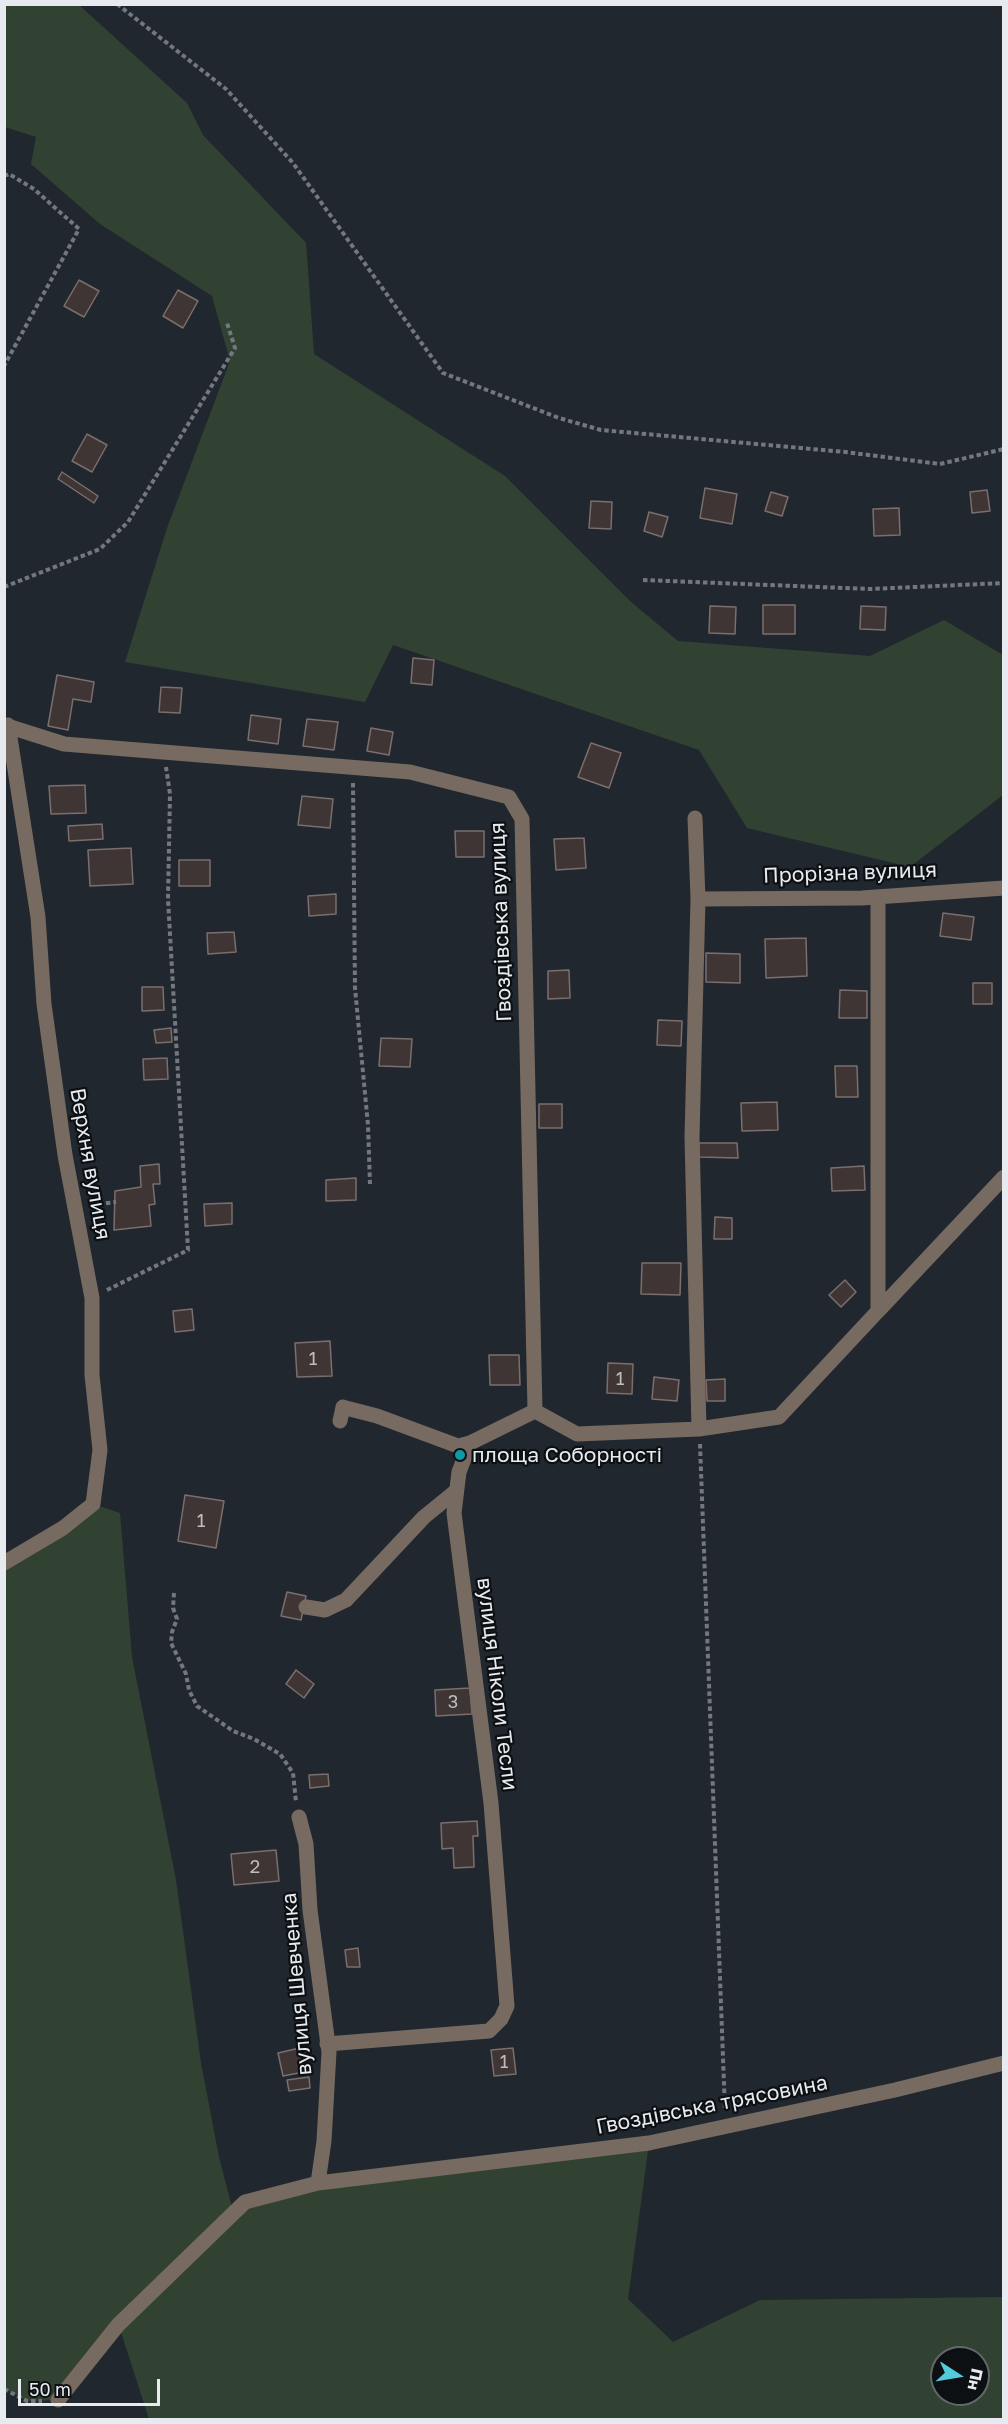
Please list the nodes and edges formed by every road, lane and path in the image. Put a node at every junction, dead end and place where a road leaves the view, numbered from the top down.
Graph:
1 (117, 4) edge
2 (4, 176) edge
3 (227, 323) dead end
4 (4, 366) edge
5 (1004, 449) edge
6 (643, 580) dead end
7 (1004, 583) edge
8 (4, 587) edge
9 (6, 725) edge
10 (163, 751) junction
11 (353, 767) junction
12 (695, 818) dead end
13 (1004, 888) edge
14 (878, 897) junction
15 (698, 899) junction
16 (1004, 1177) edge
17 (370, 1184) dead end
18 (116, 1202) dead end
19 (75, 1208) junction
20 (92, 1298) junction
21 (878, 1311) junction
22 (537, 1412) junction
23 (343, 1414) dead end
24 (699, 1429) junction
25 (470, 1443) junction
26 (456, 1491) junction
27 (4, 1563) edge
28 (174, 1593) dead end
29 (306, 1607) dead end
30 (299, 1817) joint
31 (327, 2044) junction
32 (1004, 2063) edge
33 (726, 2127) junction
34 (318, 2183) junction
35 (4, 2388) edge
36 (58, 2400) joint

1 - 5 path
2 - 4 path
3 - 8 path
6 - 7 path
9 - 10 street, Гвоздівська вулиця
9 - 19 street, Верхня вулиця
10 - 11 street, Гвоздівська вулиця
10 - 20 path
11 - 17 path
11 - 22 street, Гвоздівська вулиця
12 - 15 street
13 - 14 street, Прорізна вулиця
14 - 15 street, Прорізна вулиця
14 - 21 street
15 - 24 street
16 - 21 street
18 - 19 path
19 - 20 street, Верхня вулиця
20 - 27 street, Верхня вулиця
21 - 24 street
22 - 24 street
22 - 25 street
23 - 25 street
24 - 33 path
25 - 26 street, вулиця Ніколи Тесли
26 - 29 street
26 - 31 street, вулиця Ніколи Тесли
28 - 30 path
30 - 31 street, вулиця Шевченка
31 - 34 street, вулиця Шевченка
32 - 33 street, Гвоздівська трясовина
33 - 34 street, Гвоздівська трясовина
34 - 36 street, Гвоздівська трясовина
35 - 36 path

